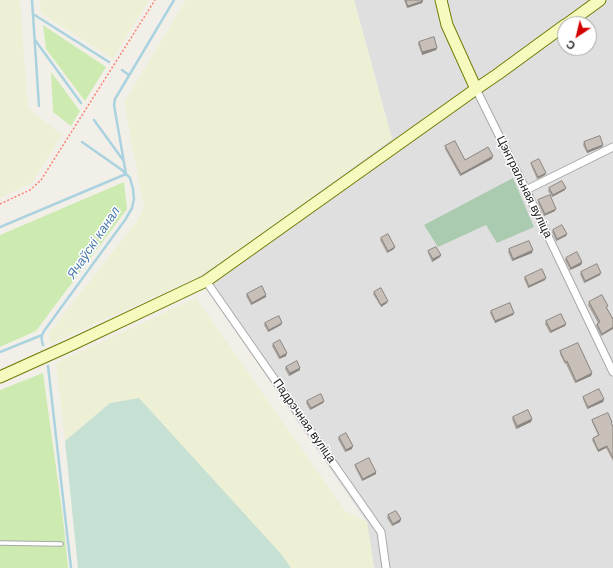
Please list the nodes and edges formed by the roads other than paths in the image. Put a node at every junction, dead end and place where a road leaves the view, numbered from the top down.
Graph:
1 (441, 0) edge
2 (600, 0) edge
3 (578, 16) edge
4 (557, 31) edge
5 (476, 89) junction
6 (613, 147) edge
7 (526, 190) junction
8 (206, 281) junction
9 (613, 372) edge
10 (0, 377) edge
11 (0, 543) edge
12 (61, 544) dead end
13 (386, 568) edge

1 - 5 main road, Цэнтральная вуліца
2 - 3 main road
4 - 5 main road
5 - 7 street, Цэнтральная вуліца
5 - 8 main road
6 - 7 street
7 - 9 street, Цэнтральная вуліца
8 - 10 main road
8 - 13 street, Падрэчная вуліца
11 - 12 lane

